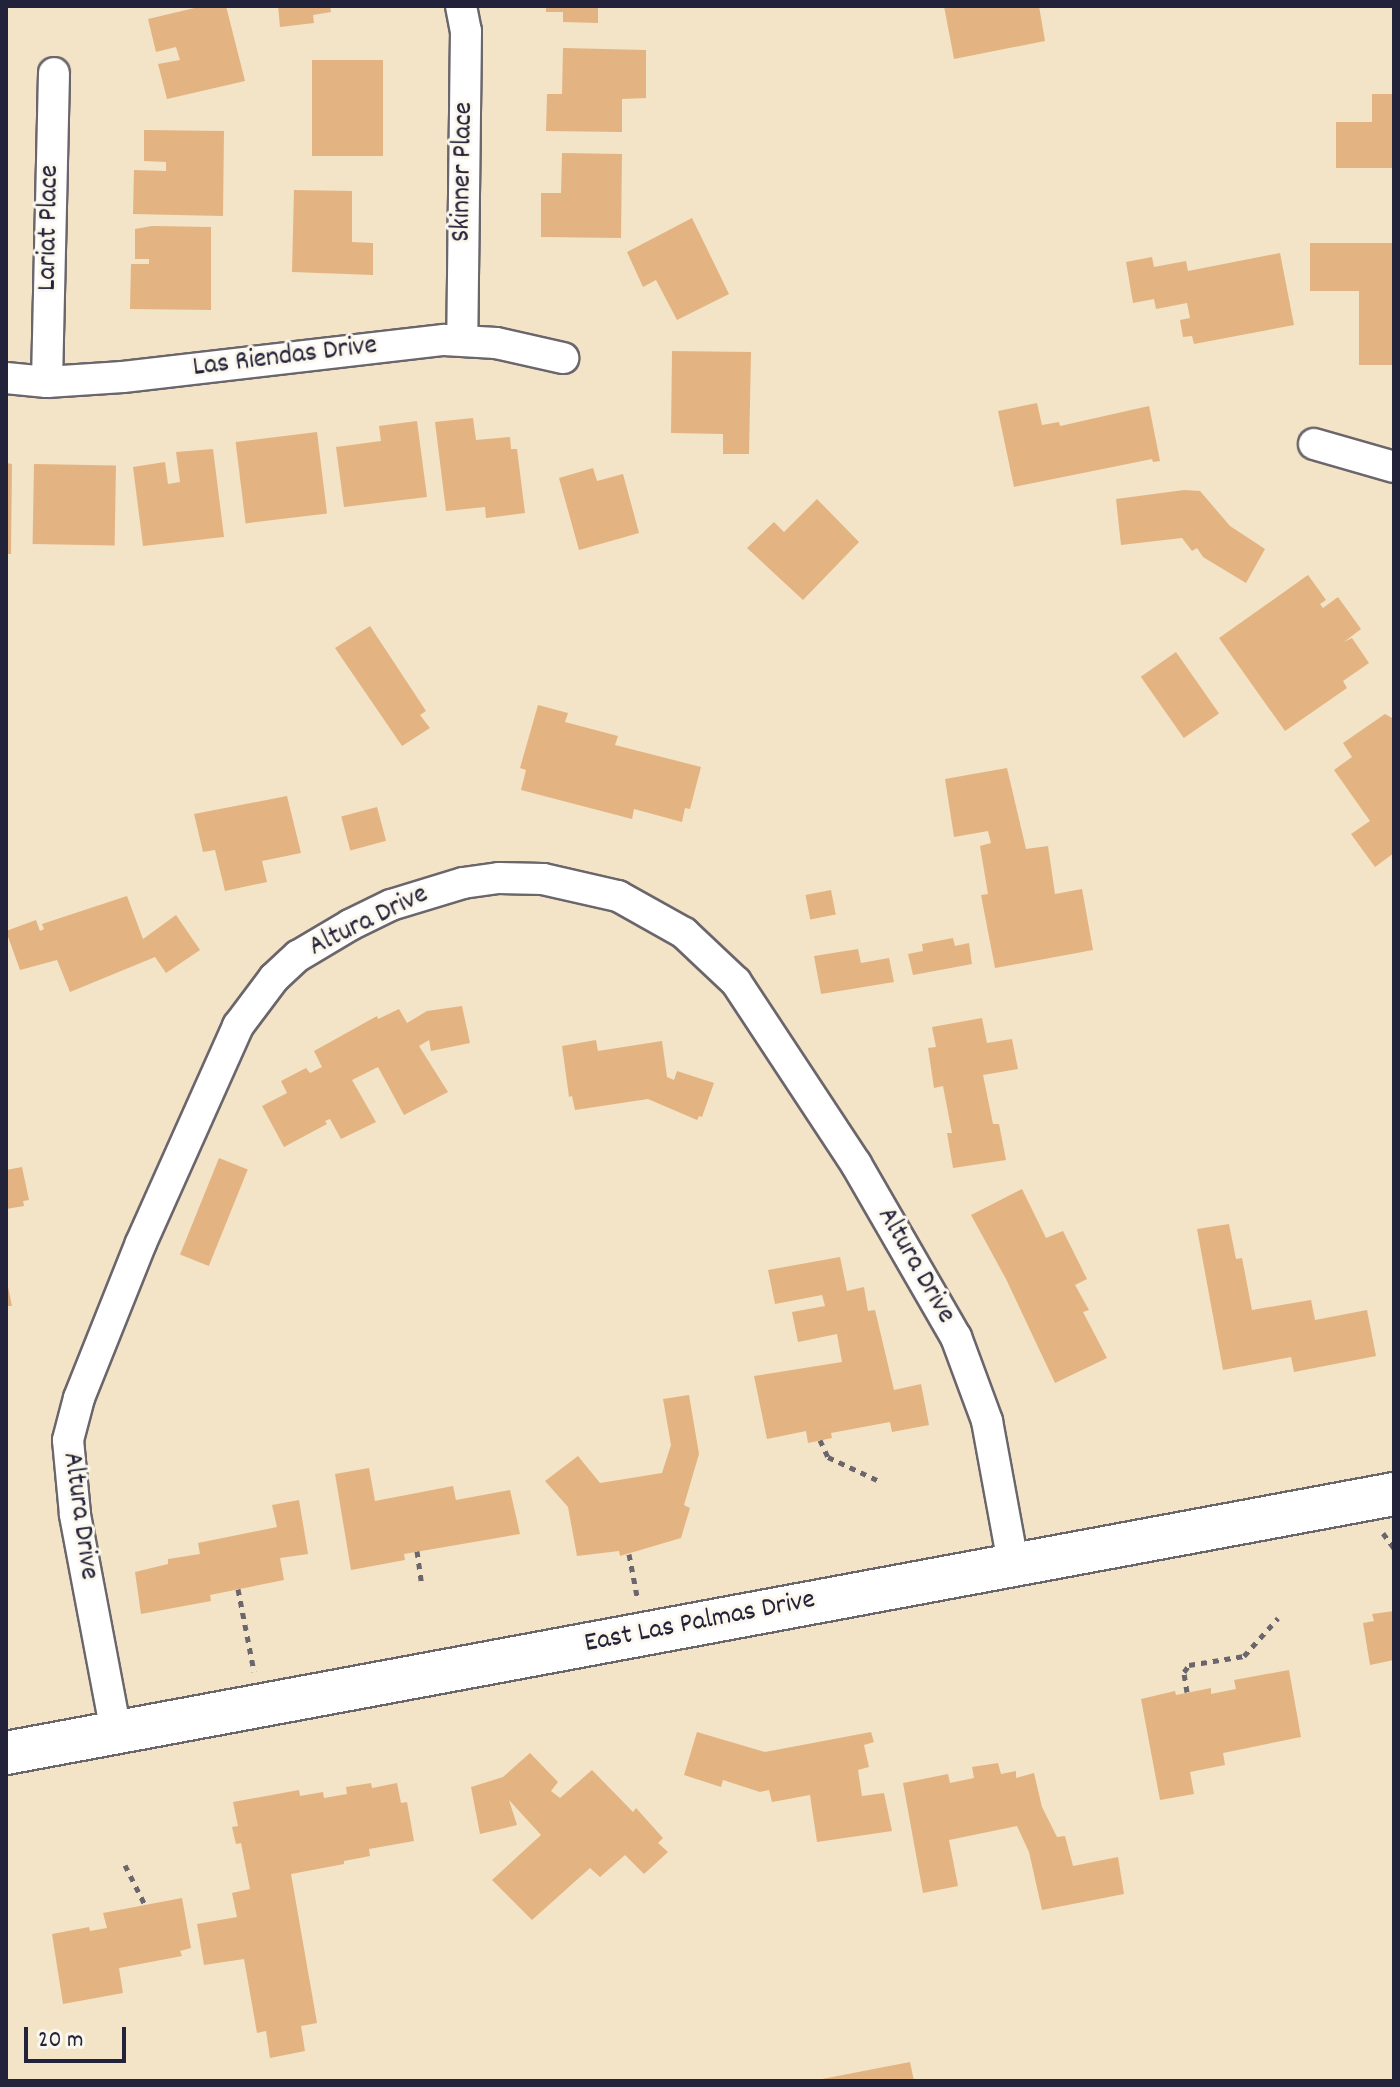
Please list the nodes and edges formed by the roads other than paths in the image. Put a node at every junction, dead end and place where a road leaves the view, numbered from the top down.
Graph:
1 (461, 6) edge
2 (54, 73) dead end
3 (462, 340) junction
4 (563, 358) dead end
5 (6, 378) edge
6 (47, 382) junction
7 (1314, 444) dead end
8 (1394, 467) edge
9 (1394, 1494) edge
10 (1013, 1563) junction
11 (116, 1732) junction
12 (6, 1753) edge

1 - 3 street, Skinner Place
2 - 6 street, Lariat Place
3 - 4 street, Las Riendas Drive
3 - 6 street, Las Riendas Drive
5 - 6 street, Las Riendas Drive
7 - 8 street
9 - 10 street, East Las Palmas Drive
10 - 11 street, East Las Palmas Drive
10 - 11 street, Altura Drive
11 - 12 street, East Las Palmas Drive

